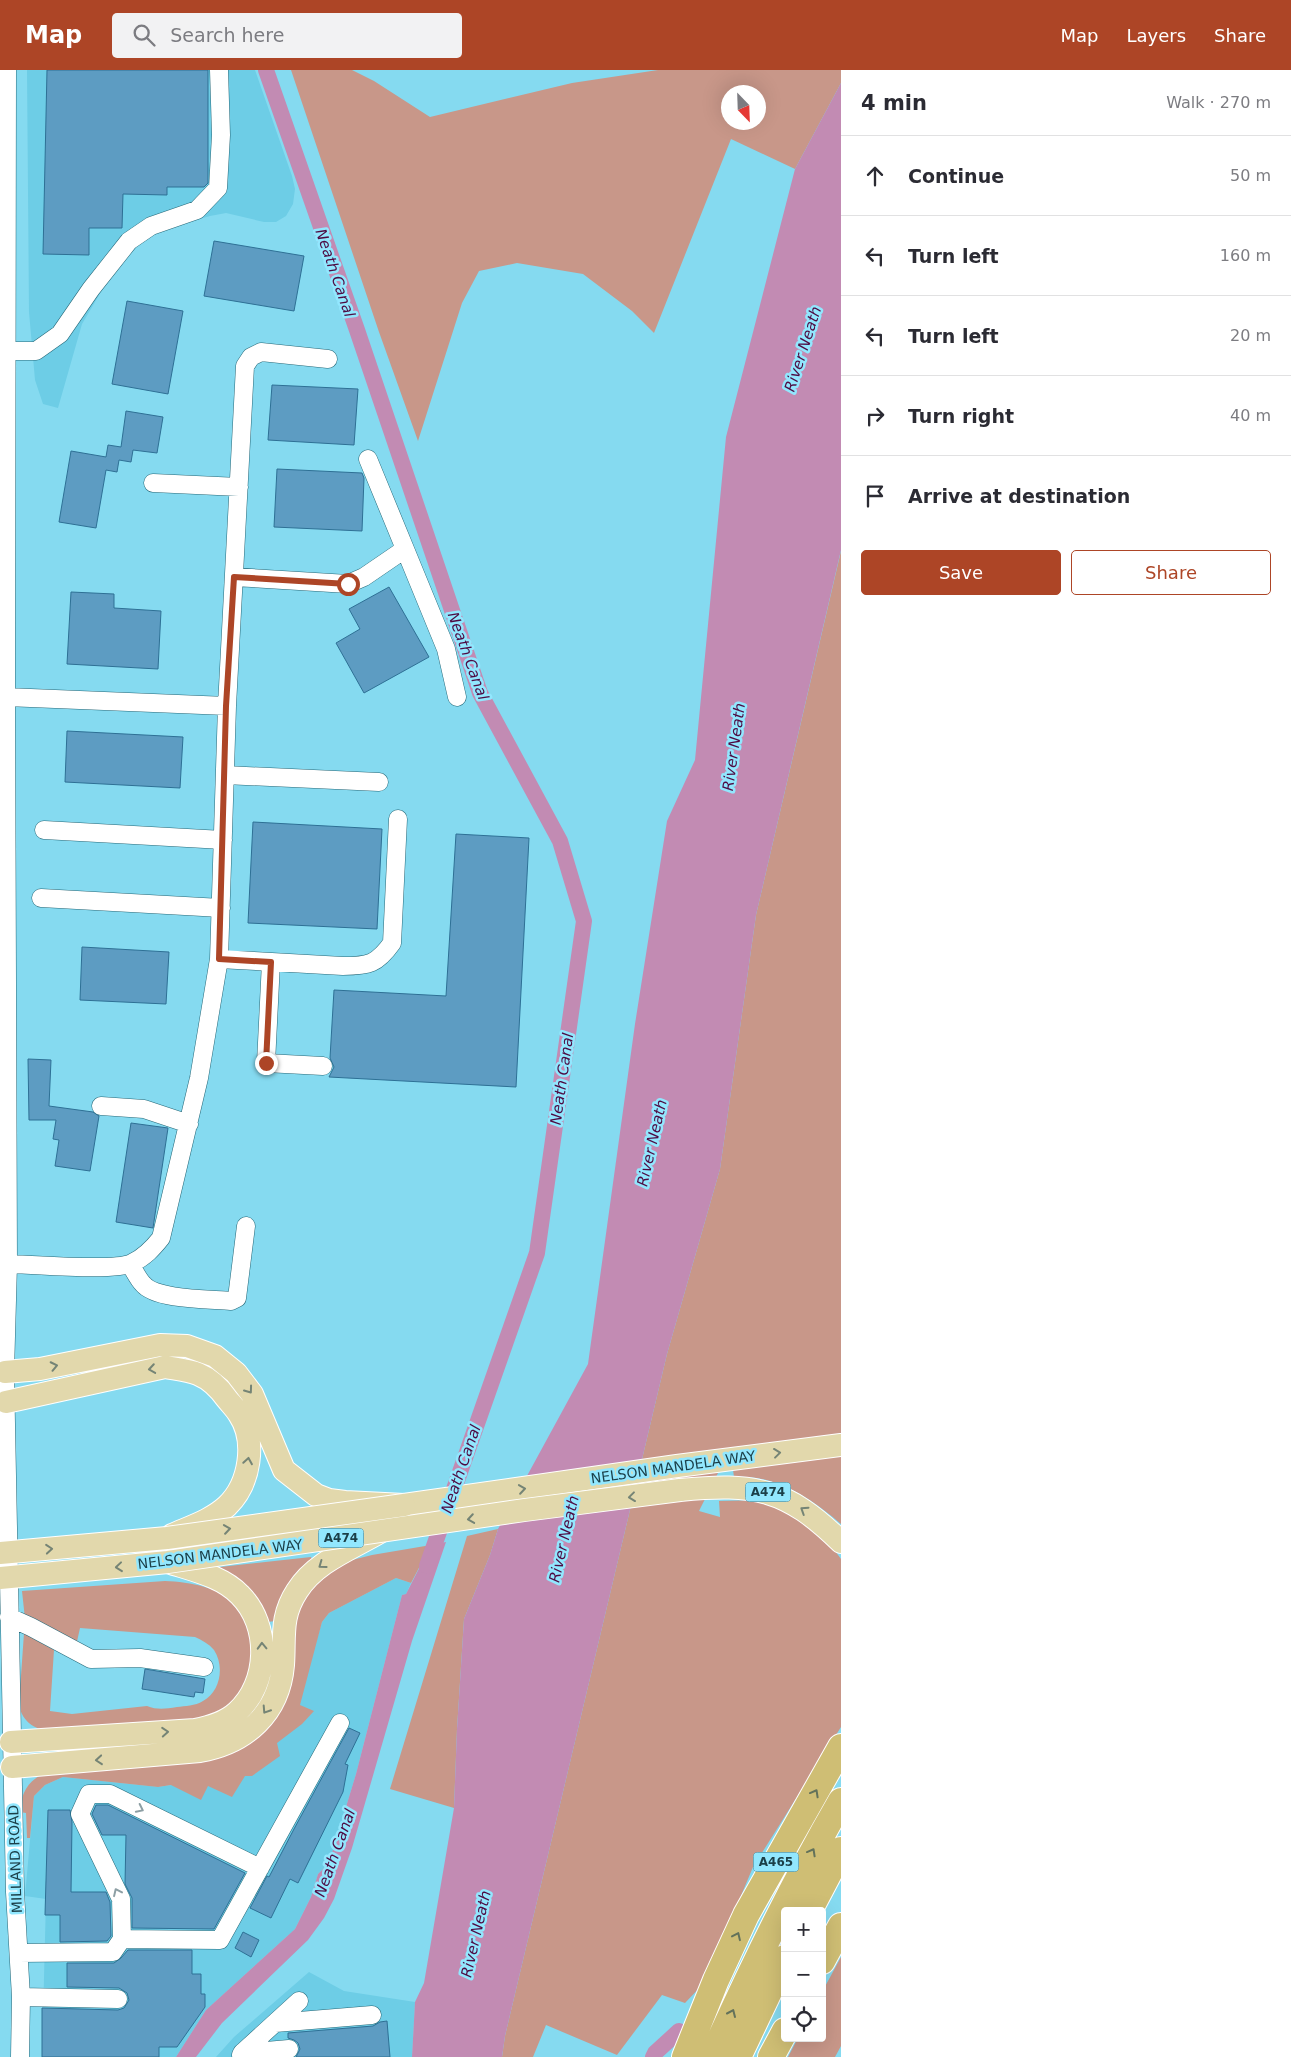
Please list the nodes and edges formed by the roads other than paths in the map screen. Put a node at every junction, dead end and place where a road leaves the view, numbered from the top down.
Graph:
1 (7, 70) edge
2 (219, 70) edge
3 (6, 351) junction
4 (328, 359) dead end
5 (368, 459) dead end
6 (154, 483) dead end
7 (239, 487) junction
8 (405, 549) junction
9 (234, 577) junction
10 (6, 697) junction
11 (457, 697) dead end
12 (226, 706) junction
13 (225, 775) junction
14 (379, 782) dead end
15 (398, 819) dead end
16 (44, 830) dead end
17 (223, 840) junction
18 (41, 898) dead end
19 (221, 908) junction
20 (219, 959) junction
21 (271, 962) junction
22 (323, 1066) dead end
23 (102, 1106) dead end
24 (189, 1124) junction
25 (246, 1226) dead end
26 (8, 1264) junction
27 (130, 1264) junction
28 (6, 1372) junction
29 (6, 1402) junction
30 (841, 1445) edge
31 (404, 1505) junction
32 (380, 1532) junction
33 (167, 1538) junction
34 (841, 1542) edge
35 (0, 1553) edge
36 (168, 1562) junction
37 (0, 1578) edge
38 (9, 1618) junction
39 (204, 1667) dead end
40 (340, 1723) dead end
41 (198, 1741) junction
42 (11, 1742) junction
43 (841, 1746) edge
44 (12, 1767) junction
45 (841, 1801) edge
46 (841, 1850) edge
47 (260, 1868) junction
48 (810, 1907) edge
49 (841, 1926) edge
50 (122, 1939) junction
51 (19, 1953) junction
52 (826, 1954) edge
53 (781, 1966) edge
54 (21, 1997) junction
55 (118, 1998) dead end
56 (300, 2001) dead end
57 (372, 2015) dead end
58 (275, 2023) junction
59 (781, 2039) edge
60 (289, 2049) dead end
61 (240, 2055) edge
62 (20, 2057) edge
63 (685, 2057) edge
64 (712, 2057) edge
65 (738, 2057) edge
66 (771, 2057) edge

1 - 3 street, MILLAND ROAD
2 - 3 street
3 - 10 street, MILLAND ROAD
4 - 7 street
5 - 8 street
6 - 7 street
7 - 9 street
8 - 9 street
8 - 11 street
9 - 12 street
10 - 12 street
10 - 26 street, MILLAND ROAD
12 - 13 street
13 - 14 street
13 - 17 street
15 - 21 street
16 - 17 street
17 - 19 street
18 - 19 street
19 - 20 street
20 - 21 street
20 - 24 street
21 - 22 street
23 - 24 street
24 - 27 street
25 - 27 street
26 - 27 street
26 - 28 street, MILLAND ROAD
28 - 29 street, MILLAND ROAD
28 -> 31 main road, bridge
33 -> 29 main road
29 - 38 street, MILLAND ROAD
31 -> 30 main road, NELSON MANDELA WAY / A474
33 -> 31 main road, NELSON MANDELA WAY / A474, bridge
34 -> 32 main road, NELSON MANDELA WAY / A474, bridge
32 - 36 main road, NELSON MANDELA WAY / A474, bridge
32 -> 41 main road
35 -> 33 main road, NELSON MANDELA WAY / A474, bridge
36 -> 37 main road, NELSON MANDELA WAY / A474, bridge
41 -> 36 main road
38 - 39 street
38 - 42 street, MILLAND ROAD
40 - 47 street
42 -> 41 main road
41 -> 44 main road
42 - 44 street, MILLAND ROAD
63 -> 43 highway, A465
44 - 51 street, MILLAND ROAD
64 -> 45 highway, A465
46 - 48 highway
47 - 50 street
50 -> 47 street
49 - 52 highway
50 - 51 street
51 - 54 street, MILLAND ROAD
53 - 65 highway
54 - 55 street
54 - 62 street, MILLAND ROAD
56 - 58 street
57 - 58 street
58 - 61 street
59 - 66 highway
60 - 61 street

